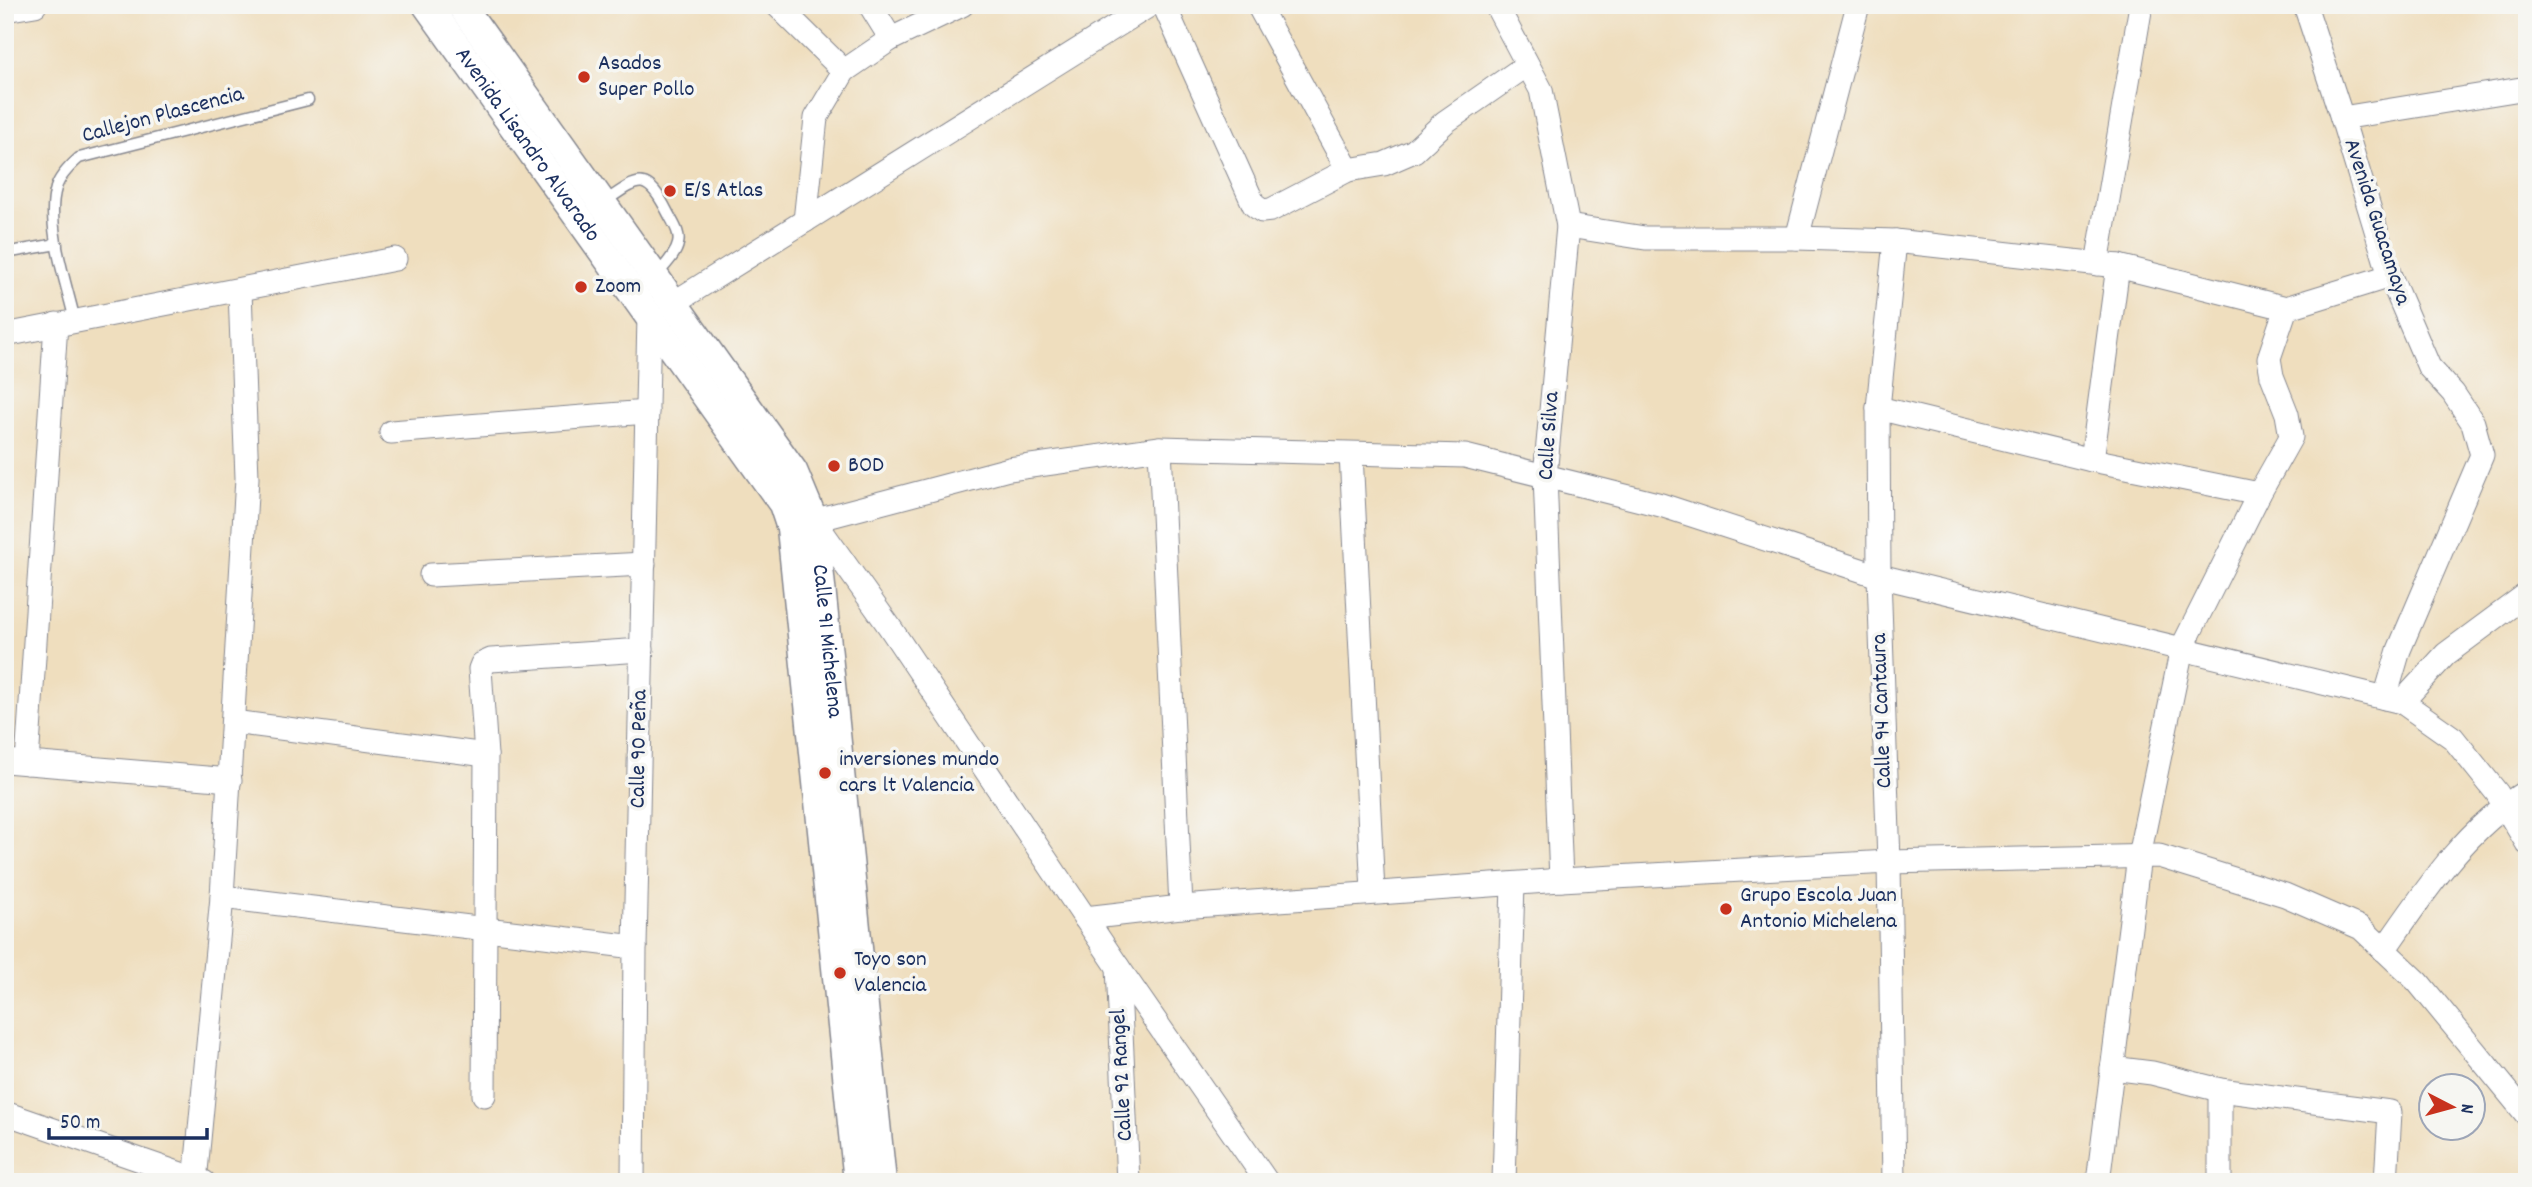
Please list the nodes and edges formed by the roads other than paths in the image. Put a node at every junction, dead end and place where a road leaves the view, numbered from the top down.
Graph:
1 (35, 5) edge
2 (427, 5) edge
3 (461, 5) edge
4 (777, 5) edge
5 (870, 5) edge
6 (962, 5) edge
7 (1150, 5) edge
8 (1164, 5) edge
9 (1258, 5) edge
10 (1496, 5) edge
11 (1858, 5) edge
12 (2141, 5) edge
13 (2305, 5) edge
14 (5, 10) edge
15 (891, 38) junction
16 (1527, 65) junction
17 (844, 71) junction
18 (2527, 88) edge
19 (308, 100) dead end
20 (2342, 118) junction
21 (1348, 170) junction
22 (603, 203) junction
23 (805, 221) junction
24 (1568, 226) junction
25 (1797, 237) junction
26 (1895, 241) junction
27 (57, 244) junction
28 (5, 253) edge
29 (395, 259) dead end
30 (2108, 265) junction
31 (2389, 276) junction
32 (654, 278) junction
33 (240, 291) junction
34 (2286, 308) junction
35 (660, 310) junction
36 (66, 323) junction
37 (5, 335) edge
38 (1878, 408) junction
39 (647, 412) junction
40 (391, 432) dead end
41 (1160, 448) junction
42 (1351, 454) junction
43 (2092, 460) junction
44 (1545, 476) junction
45 (2259, 495) junction
46 (802, 524) junction
47 (644, 564) junction
48 (431, 575) dead end
49 (1879, 576) junction
50 (2527, 594) edge
51 (2516, 611) edge
52 (2182, 648) junction
53 (642, 649) junction
54 (2393, 700) junction
55 (233, 722) junction
56 (486, 755) junction
57 (16, 762) edge
58 (230, 780) junction
59 (2527, 790) edge
60 (2504, 805) junction
61 (2527, 844) edge
62 (2139, 856) junction
63 (1889, 862) junction
64 (1561, 880) junction
65 (1513, 884) junction
66 (1373, 892) junction
67 (222, 897) junction
68 (1181, 907) junction
69 (1085, 918) junction
70 (484, 929) junction
71 (635, 947) junction
72 (2384, 950) junction
73 (1118, 967) junction
74 (2112, 1068) junction
75 (2220, 1090) junction
76 (484, 1095) dead end
77 (5, 1112) edge
78 (2527, 1115) edge
79 (198, 1181) edge
80 (633, 1182) edge
81 (858, 1182) edge
82 (882, 1182) edge
83 (1129, 1182) edge
84 (1267, 1182) edge
85 (1504, 1182) edge
86 (1894, 1182) edge
87 (2098, 1182) edge
88 (2220, 1182) edge
89 (2386, 1182) edge

1 - 14 street
2 - 35 street, Avenida Lisandro Alvarado
3 - 22 street, Avenida Lisandro Alvarado
4 - 17 street
5 - 15 street
6 - 15 street
7 - 23 street
8 - 21 street
9 - 21 street
10 - 16 street, Calle Silva
11 - 25 street
12 - 30 street
13 - 20 street, Avenida Guacamaya
15 - 17 street
16 - 21 street
16 - 24 street, Calle Silva
17 - 23 street
18 - 20 street
19 - 27 lane, Callejon Plascencia
20 - 31 street, Avenida Guacamaya
22 - 32 street, Avenida Lisandro Alvarado
22 - 32 lane
23 - 35 street
24 - 25 street
24 - 44 street, Calle Silva
25 - 26 street
26 - 30 street
26 - 38 street, Calle 94 Cantaura
27 - 28 lane
27 - 36 lane, Callejon Plascencia
29 - 33 street
30 - 34 street
30 - 43 street
31 - 34 street
31 - 54 street, Avenida Guacamaya
32 - 35 street, Avenida Lisandro Alvarado
33 - 36 street
33 - 55 street
34 - 45 street
35 - 39 street, Calle 90 Peña
35 - 46 street, Avenida Lisandro Alvarado
36 - 37 street
36 - 57 street
38 - 43 street
38 - 49 street, Calle 94 Cantaura
39 - 40 street
39 - 47 street, Calle 90 Peña
41 - 42 street
41 - 46 street
41 - 68 street
42 - 44 street
42 - 66 street
43 - 45 street
44 - 49 street
44 - 64 street, Calle Silva
45 - 52 street
46 - 69 street
46 - 81 street, Calle 91 Michelena
46 - 82 street, Calle 91 Michelena
47 - 48 street
47 - 53 street, Calle 90 Peña
49 - 52 street
49 - 63 street, Calle 94 Cantaura
50 - 51 street
51 - 54 street
52 - 54 street
52 - 62 street
53 - 56 street
53 - 71 street, Calle 90 Peña
54 - 60 street
55 - 56 street
55 - 58 street
56 - 70 street
57 - 58 street
58 - 67 street
59 - 60 street
60 - 61 street
60 - 72 street
62 - 63 street
62 - 72 street
62 - 74 street
63 - 64 street
63 - 86 street, Calle 94 Cantaura
64 - 65 street
65 - 66 street
65 - 85 street
66 - 68 street
67 - 70 street
67 - 79 street
68 - 69 street
69 - 73 street
70 - 71 street
70 - 76 street
71 - 80 street, Calle 90 Peña
72 - 78 street
73 - 83 street, Calle 92 Rangel
73 - 84 street
74 - 75 street
74 - 87 street
75 - 88 street
75 - 89 street
77 - 79 street

